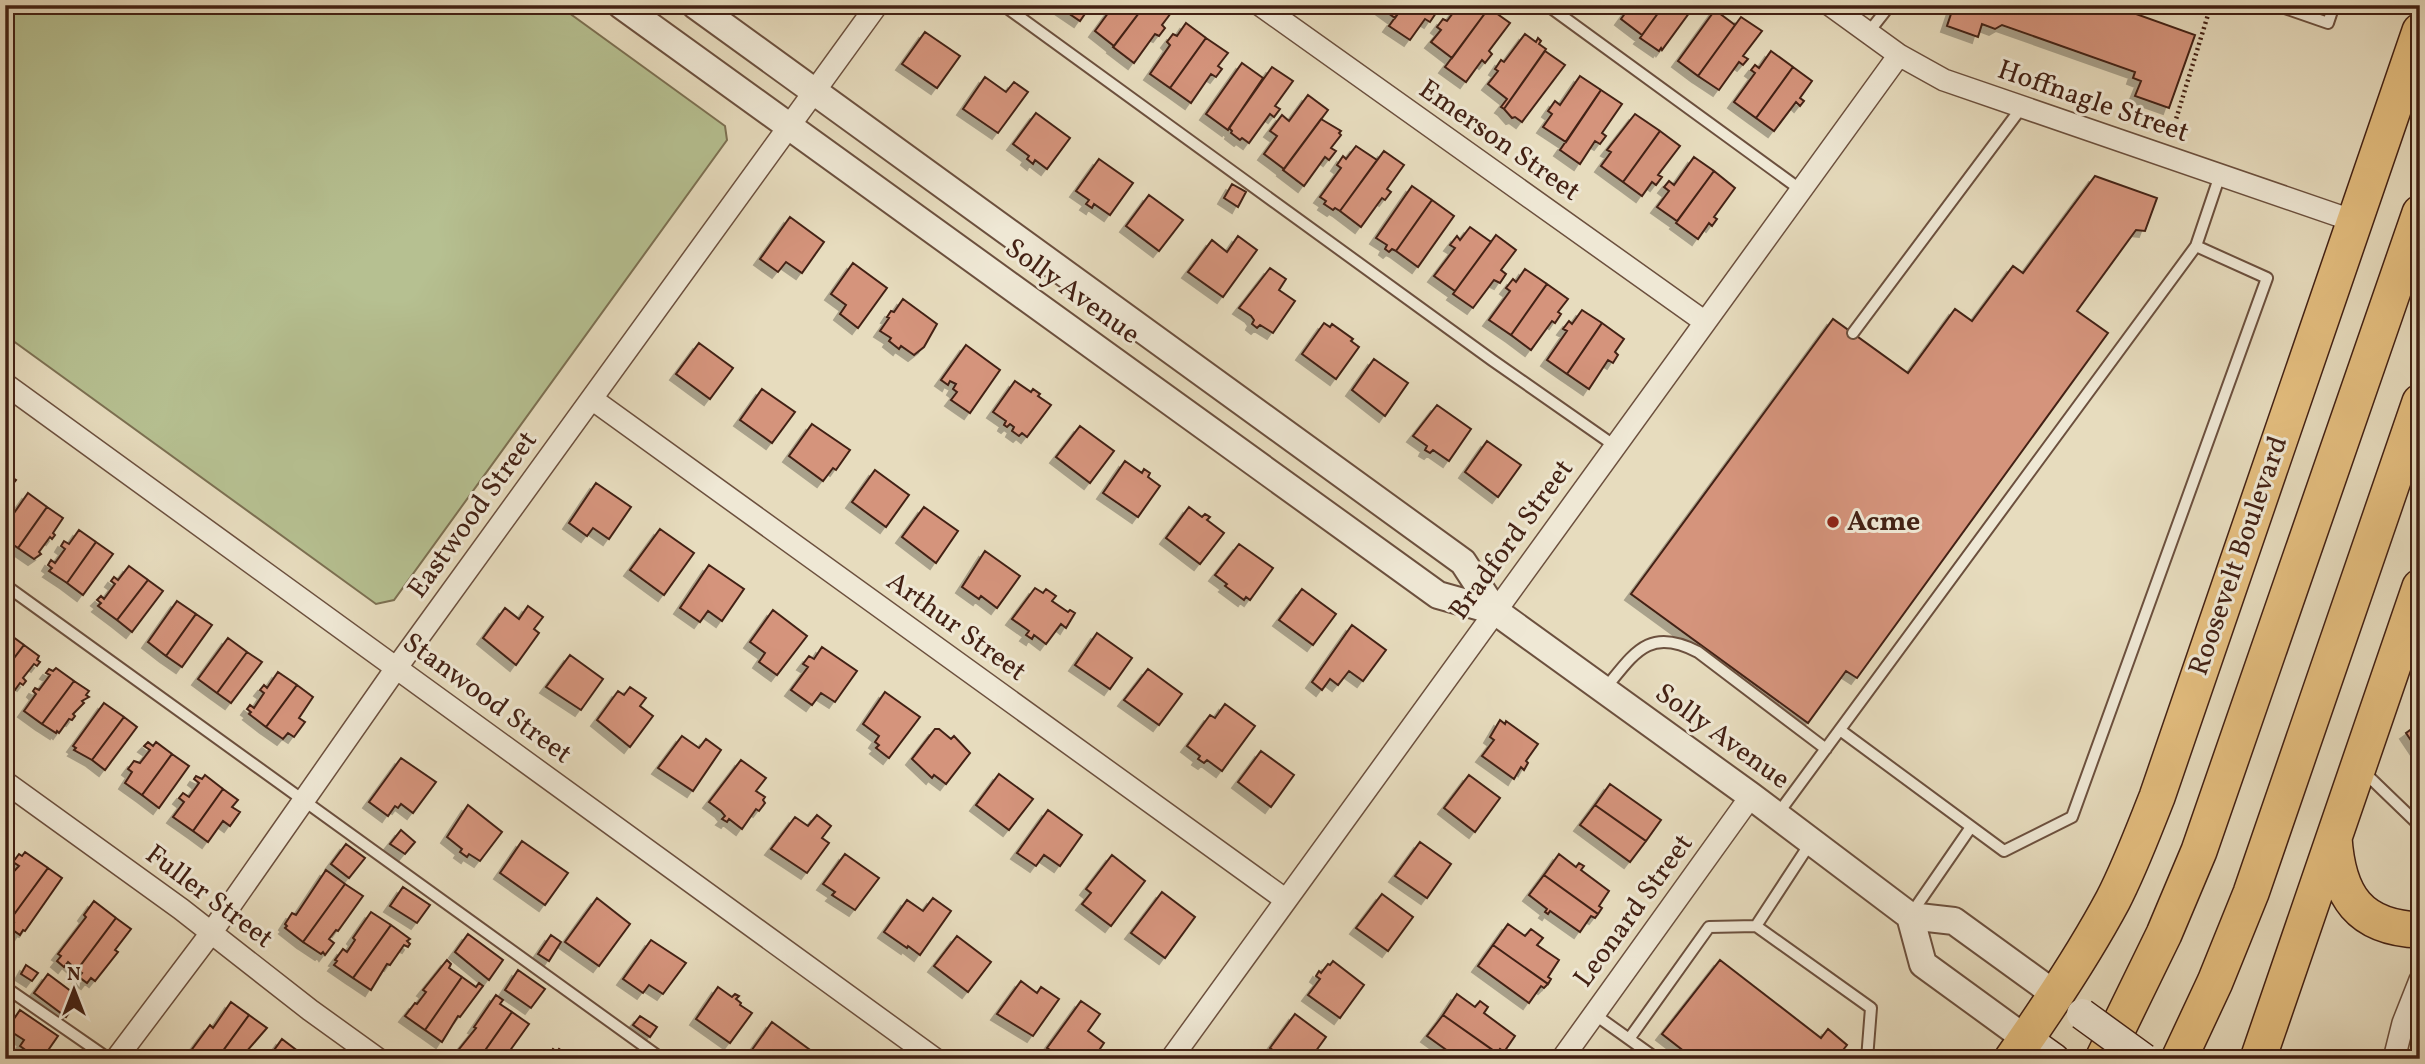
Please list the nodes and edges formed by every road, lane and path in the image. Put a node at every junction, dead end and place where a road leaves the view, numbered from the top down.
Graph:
1 (621, 5) edge
2 (695, 5) edge
3 (877, 5) edge
4 (1003, 5) edge
5 (1260, 5) edge
6 (1547, 5) edge
7 (1830, 5) edge
8 (1890, 5) edge
9 (2211, 5) edge
10 (2276, 5) edge
11 (2334, 5) edge
12 (2420, 31) edge
13 (1868, 33) junction
14 (1899, 55) junction
15 (814, 92) junction
16 (2022, 107) junction
17 (790, 126) junction
18 (2173, 129) dead end
19 (2220, 175) junction
20 (1801, 190) junction
21 (2420, 214) edge
22 (2354, 221) junction
23 (2196, 246) junction
24 (1705, 322) junction
25 (1853, 333) dead end
26 (5, 384) edge
27 (592, 399) junction
28 (2420, 402) edge
29 (1615, 446) junction
30 (5, 585) edge
31 (2420, 587) edge
32 (1496, 611) junction
33 (397, 667) junction
34 (1604, 690) junction
35 (1840, 730) junction
36 (1826, 749) junction
37 (2358, 767) junction
38 (5, 782) edge
39 (1751, 796) junction
40 (306, 800) junction
41 (1776, 816) junction
42 (2418, 822) edge
43 (1971, 827) junction
44 (2334, 838) junction
45 (1811, 842) junction
46 (1286, 900) junction
47 (1910, 916) junction
48 (1756, 926) junction
49 (2420, 930) edge
50 (211, 933) junction
51 (2420, 980) edge
52 (5, 987) edge
53 (2069, 1005) junction
54 (1594, 1014) junction
55 (1629, 1039) junction
56 (2019, 1049) edge
57 (109, 1059) edge
58 (116, 1059) edge
59 (379, 1059) edge
60 (662, 1059) edge
61 (935, 1059) edge
62 (1171, 1059) edge
63 (1562, 1059) edge
64 (1657, 1059) edge
65 (1867, 1059) edge
66 (2054, 1059) edge
67 (2103, 1059) edge
68 (2144, 1059) edge
69 (2179, 1059) edge
70 (2258, 1059) edge
71 (2394, 1059) edge

1 - 17 street, Solly Avenue
2 - 15 street, Solly Avenue
3 - 15 street, Eastwood Street
4 - 29 lane
5 - 24 street, Emerson Street
6 - 20 lane
7 - 13 street, Hoffnagle Street
8 - 13 lane
9 - 18 path
10 - 11 lane
12 - 22 highway, Roosevelt Boulevard
13 - 14 street, Hoffnagle Street
14 - 16 street, Hoffnagle Street
14 - 20 street, Bradford Street
15 - 17 street, Eastwood Street
15 - 32 street, Solly Avenue
16 - 19 street, Hoffnagle Street
16 - 25 lane
17 - 27 street, Eastwood Street
17 - 32 street, Solly Avenue
19 - 22 street, Hoffnagle Street
19 - 23 lane
20 - 24 street, Bradford Street
21 - 67 highway
22 - 53 highway, Roosevelt Boulevard
23 - 35 lane
23 - 43 lane
24 - 29 street, Bradford Street
26 - 33 street, Stanwood Street
27 - 33 street, Eastwood Street
27 - 46 street, Arthur Street
28 - 69 highway
29 - 32 street, Bradford Street
30 - 40 lane
31 - 37 highway
32 - 34 street, Solly Avenue
32 - 46 street, Bradford Street
33 - 40 street, Eastwood Street
33 - 61 street, Stanwood Street
34 - 36 lane
34 - 39 street, Solly Avenue
35 - 36 lane
35 - 43 lane
36 - 41 lane
37 - 42 lane
37 - 44 highway
38 - 50 street, Fuller Street
39 - 41 street, Solly Avenue
39 - 54 street, Leonard Street
40 - 50 street, Eastwood Street
40 - 60 lane
41 - 45 street, Solly Avenue
43 - 47 lane
44 - 49 highway
44 - 70 highway
45 - 47 street, Solly Avenue
45 - 48 lane
46 - 62 street, Bradford Street
47 - 53 street
47 - 56 street
48 - 55 lane
48 - 65 lane
50 - 58 street, Eastwood Street
50 - 59 street, Fuller Street
51 - 71 street
52 - 57 lane
53 - 56 highway, Roosevelt Boulevard
53 - 68 main road, bridge
54 - 55 lane
54 - 63 street, Leonard Street
55 - 64 lane
56 - 66 main road

